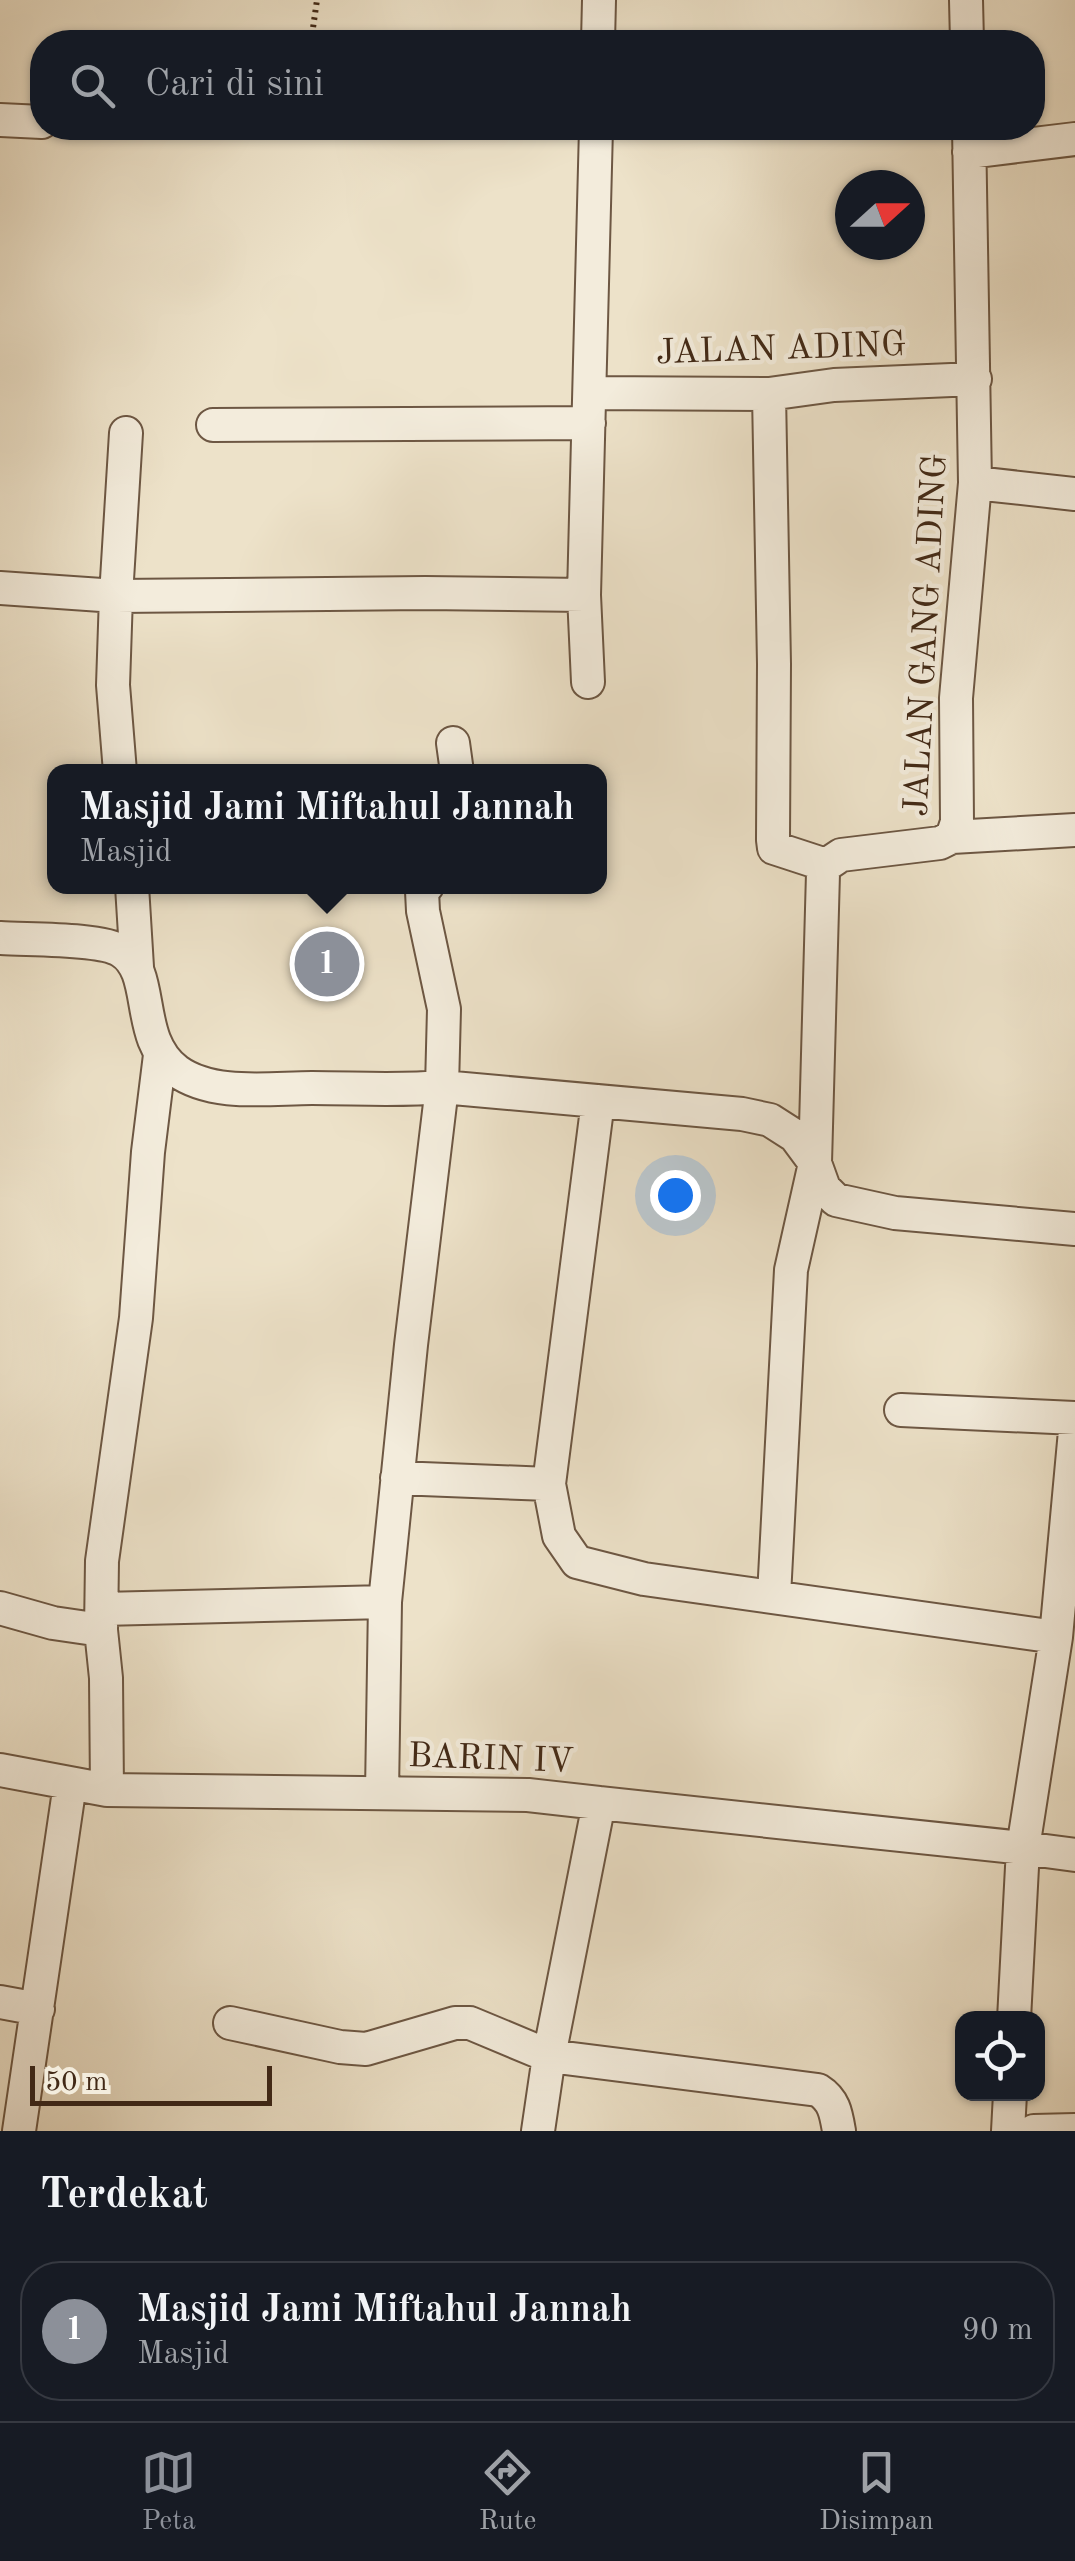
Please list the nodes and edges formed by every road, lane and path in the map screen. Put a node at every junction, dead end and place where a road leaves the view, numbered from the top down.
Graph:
1 (316, 0) edge
2 (599, 0) edge
3 (966, 0) edge
4 (312, 30) edge
5 (598, 30) edge
6 (967, 30) edge
7 (0, 120) edge
8 (30, 121) edge
9 (1045, 139) edge
10 (1075, 139) edge
11 (596, 140) edge
12 (969, 140) edge
13 (975, 379) junction
14 (769, 394) junction
15 (589, 408) junction
16 (213, 425) dead end
17 (126, 433) dead end
18 (974, 483) junction
19 (1075, 494) edge
20 (0, 588) edge
21 (584, 595) junction
22 (116, 596) junction
23 (588, 682) dead end
24 (119, 764) edge
25 (1075, 830) edge
26 (952, 836) junction
27 (826, 865) junction
28 (133, 894) edge
29 (422, 894) edge
30 (0, 938) edge
31 (138, 967) junction
32 (160, 1055) junction
33 (442, 1087) junction
34 (598, 1100) junction
35 (814, 1163) junction
36 (1075, 1228) edge
37 (900, 1410) dead end
38 (1075, 1418) edge
39 (1075, 1431) edge
40 (397, 1478) junction
41 (549, 1484) junction
42 (774, 1596) junction
43 (385, 1602) junction
44 (0, 1608) edge
45 (101, 1619) junction
46 (1056, 1637) junction
47 (0, 1770) edge
48 (70, 1784) junction
49 (106, 1790) junction
50 (382, 1793) junction
51 (599, 1803) junction
52 (1022, 1848) junction
53 (1075, 1855) edge
54 (0, 2002) edge
55 (38, 2009) junction
56 (1014, 2011) edge
57 (230, 2023) dead end
58 (549, 2056) junction
59 (1010, 2101) edge
60 (1075, 2130) edge
61 (19, 2131) edge
62 (538, 2131) edge
63 (839, 2131) edge
64 (1008, 2131) edge
65 (1034, 2131) edge

1 - 4 path
2 - 5 street
3 - 6 street
7 - 8 street
9 - 10 street
11 - 15 street
12 - 13 street, JALAN GANG ADING
13 - 14 street, JALAN ADING
13 - 18 street, JALAN GANG ADING
14 - 15 street, JALAN ADING
14 - 27 street
15 - 16 street, JALAN ADING
15 - 21 street
17 - 22 street
18 - 19 street
18 - 26 street, JALAN GANG ADING
20 - 22 street
21 - 22 street
21 - 23 street
22 - 24 street
25 - 26 street
26 - 27 street, JALAN GANG ADING
27 - 35 street
28 - 31 street
29 - 33 street
30 - 31 street
31 - 32 street
32 - 33 street
32 - 45 street
33 - 34 street
33 - 40 street
34 - 35 street
34 - 41 street
35 - 36 street
35 - 42 street
37 - 38 street
39 - 46 street
40 - 41 street
40 - 43 street
41 - 42 street
42 - 46 street
43 - 45 street
43 - 50 street
44 - 45 street
45 - 49 street
46 - 52 street
47 - 48 street, BARIN IV
48 - 49 street, BARIN IV
48 - 55 street
49 - 50 street, BARIN IV
50 - 51 street, BARIN IV
51 - 52 street
51 - 58 street, BARIN IV
52 - 53 street
52 - 56 street
54 - 55 street
55 - 61 street
57 - 58 street
58 - 62 street, BARIN IV
58 - 63 street
59 - 64 street
60 - 65 street

